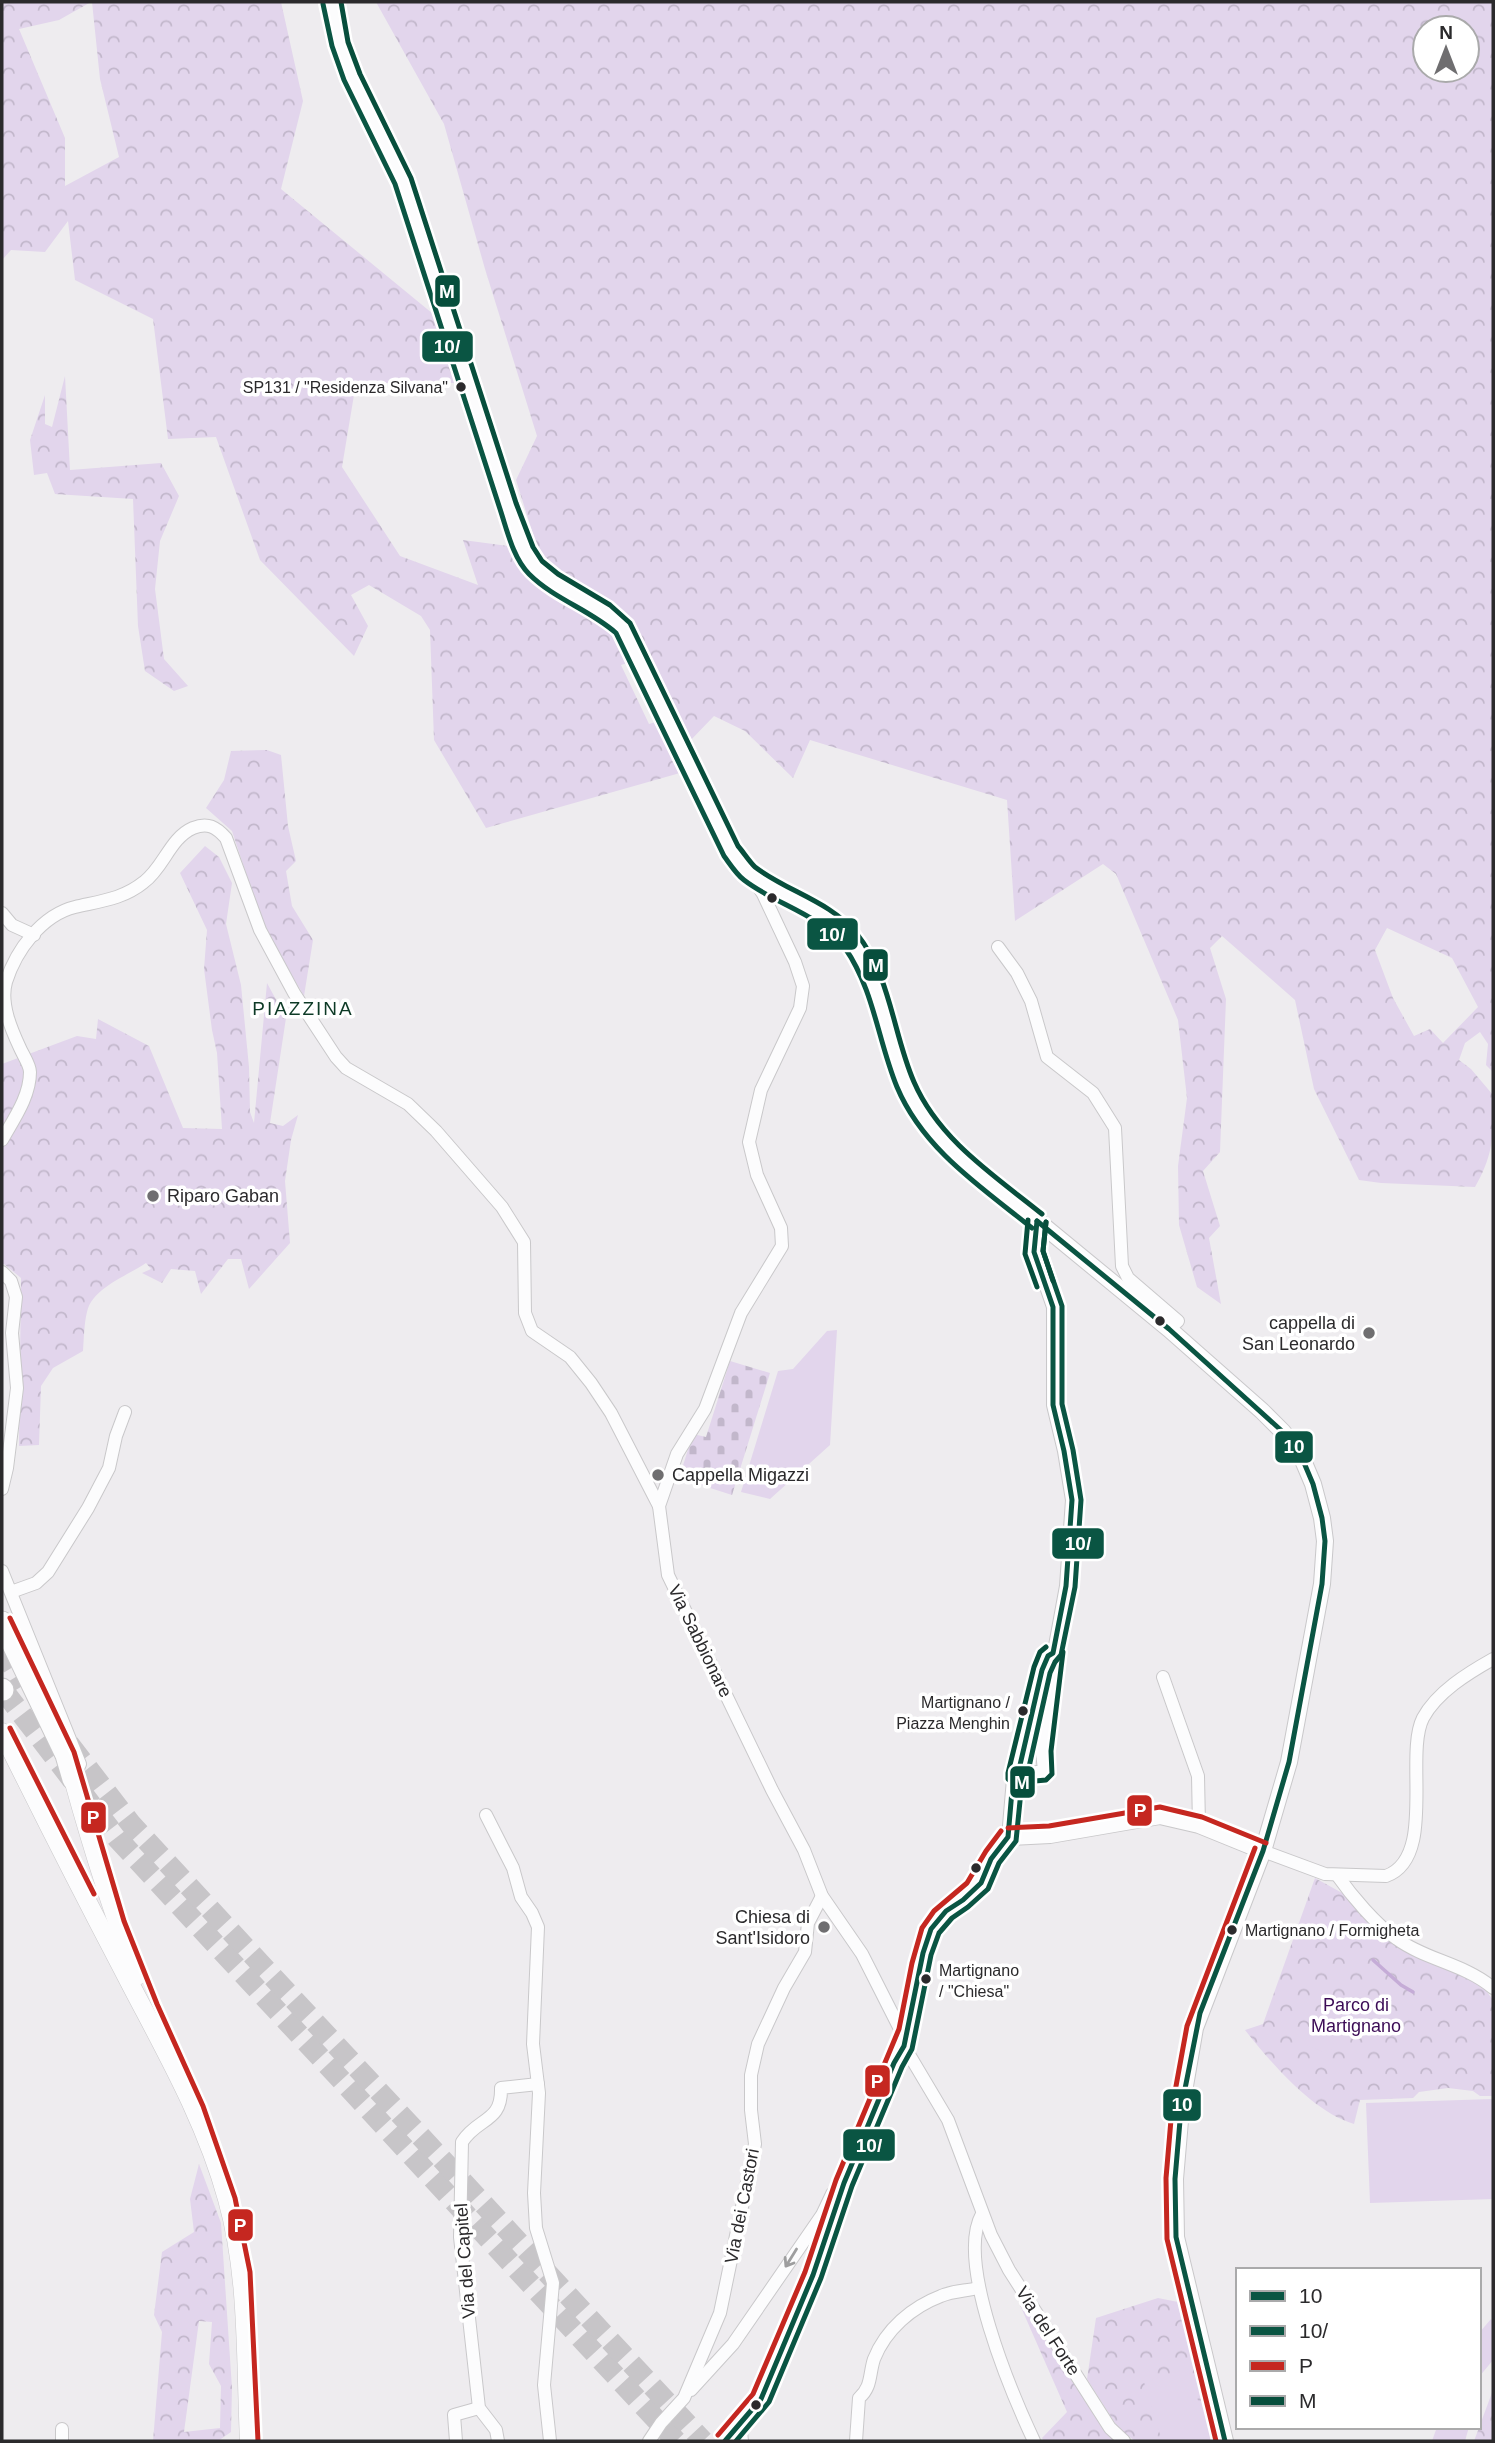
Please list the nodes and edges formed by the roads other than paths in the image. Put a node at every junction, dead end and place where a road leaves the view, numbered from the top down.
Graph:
1 (332, 2) edge
2 (750, 874) junction
3 (2, 913) edge
4 (34, 935) junction
5 (998, 947) dead end
6 (2, 1140) edge
7 (1037, 1221) junction
8 (2, 1272) edge
9 (1169, 1329) junction
10 (125, 1412) dead end
11 (2, 1489) edge
12 (659, 1506) junction
13 (2, 1571) edge
14 (11, 1592) junction
15 (2, 1622) edge
16 (1053, 1653) junction
17 (1493, 1659) edge
18 (1163, 1677) dead end
19 (2, 1732) edge
20 (1016, 1775) junction
21 (73, 1779) junction
22 (486, 1815) dead end
23 (1199, 1825) junction
24 (1007, 1837) junction
25 (1262, 1851) junction
26 (1337, 1875) junction
27 (822, 1896) junction
28 (1493, 1988) edge
29 (904, 2046) junction
30 (178, 2073) junction
31 (538, 2084) junction
32 (844, 2183) junction
33 (982, 2214) junction
34 (978, 2288) junction
35 (684, 2398) junction
36 (479, 2408) junction
37 (740, 2423) junction
38 (249, 2441) edge
39 (456, 2441) edge
40 (498, 2441) edge
41 (550, 2441) edge
42 (649, 2441) edge
43 (725, 2441) edge
44 (742, 2441) edge
45 (856, 2441) edge
46 (1034, 2441) edge
47 (1124, 2441) edge
48 (1226, 2441) edge

1 - 2 street
2 - 7 street
2 - 12 street, Via Sabbionare
3 - 4 street
4 - 6 street
4 - 12 street
5 - 9 street
7 - 9 street
7 - 16 street
8 - 11 street
9 - 25 street
10 - 14 street
12 - 27 street, Via Sabbionare
13 - 14 street
14 - 21 street
15 - 21 highway
16 - 20 street
16 - 20 street
17 - 26 street
18 - 23 street
19 - 30 main road
20 - 24 street
21 - 30 main road
22 - 31 street
23 - 24 street
23 - 25 street
24 - 29 street
25 - 26 street
25 - 48 street
26 - 28 street
27 - 29 street, Via Sabbionare
27 - 35 street, Via dei Castori
29 - 32 street
29 - 33 street, Via del Forte
30 - 38 main road
31 - 36 street, Via del Capitel
31 - 41 street
32 -> 35 street, Via dei Castori
32 - 37 street
33 - 34 street, Via del Forte
33 - 47 street, Via del Forte
34 - 45 street
34 - 46 street, Via del Forte
35 - 42 street, Via dei Castori
36 - 39 street
36 - 40 street, Via del Capitel
37 - 43 street
37 - 44 street

